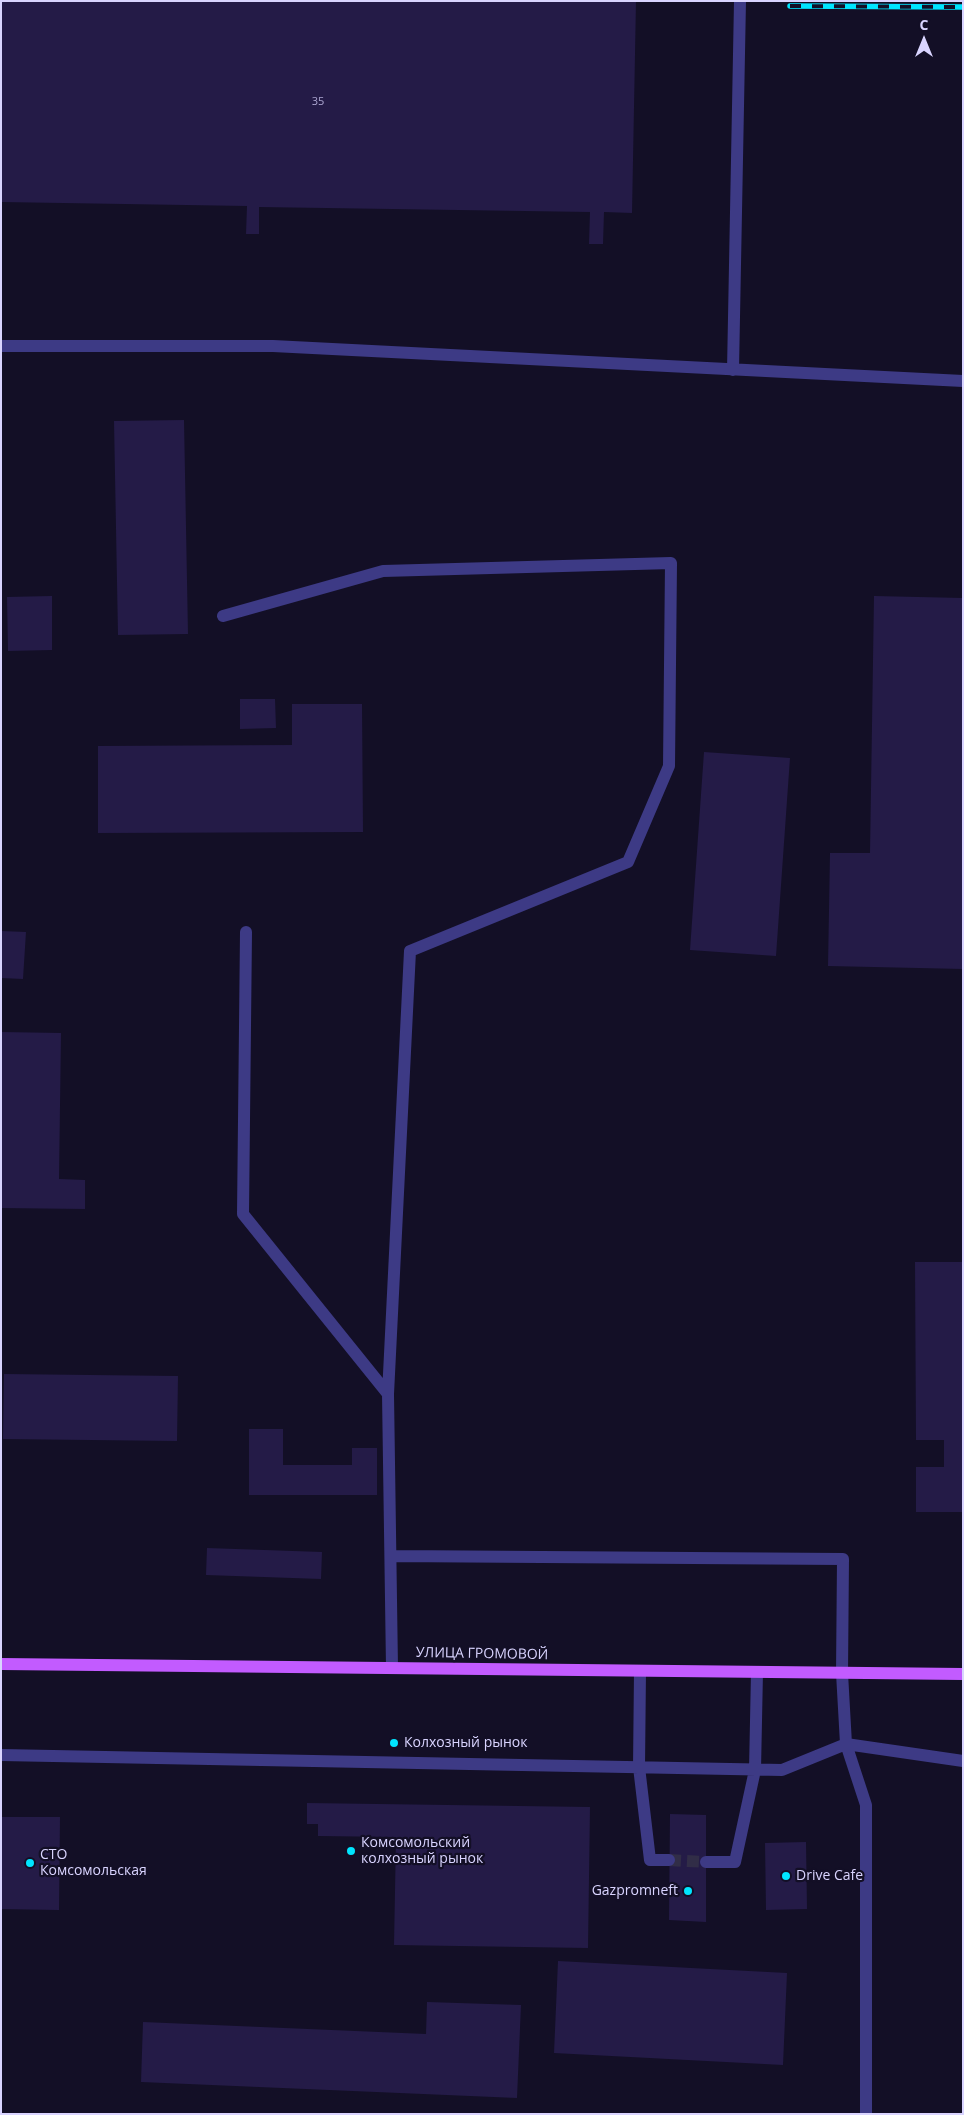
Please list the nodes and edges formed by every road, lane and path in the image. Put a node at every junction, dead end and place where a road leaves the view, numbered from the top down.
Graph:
1 (740, 1) edge
2 (1, 346) edge
3 (734, 370) junction
4 (963, 381) edge
5 (223, 616) dead end
6 (246, 932) dead end
7 (388, 1394) junction
8 (391, 1556) junction
9 (1, 1664) edge
10 (392, 1668) junction
11 (640, 1671) junction
12 (757, 1672) junction
13 (842, 1673) junction
14 (963, 1674) edge
15 (846, 1744) junction
16 (1, 1755) edge
17 (963, 1761) edge
18 (639, 1767) junction
19 (755, 1770) junction
20 (669, 1860) tunnel mouth
21 (706, 1862) tunnel mouth
22 (866, 2114) edge

1 - 3 street
2 - 3 street
3 - 4 street
5 - 7 street
6 - 7 street
7 - 8 street
8 - 10 street
8 - 13 street
9 - 10 main road, УЛИЦА ГРОМОВОЙ
10 - 11 main road, УЛИЦА ГРОМОВОЙ
11 - 12 main road, УЛИЦА ГРОМОВОЙ
11 - 18 street
12 - 13 main road, УЛИЦА ГРОМОВОЙ
12 - 19 street
13 - 14 main road, УЛИЦА ГРОМОВОЙ
13 - 15 street
15 - 17 street
15 - 19 street
15 - 22 street
16 - 18 street
18 - 19 street
18 - 20 street
19 - 21 street

